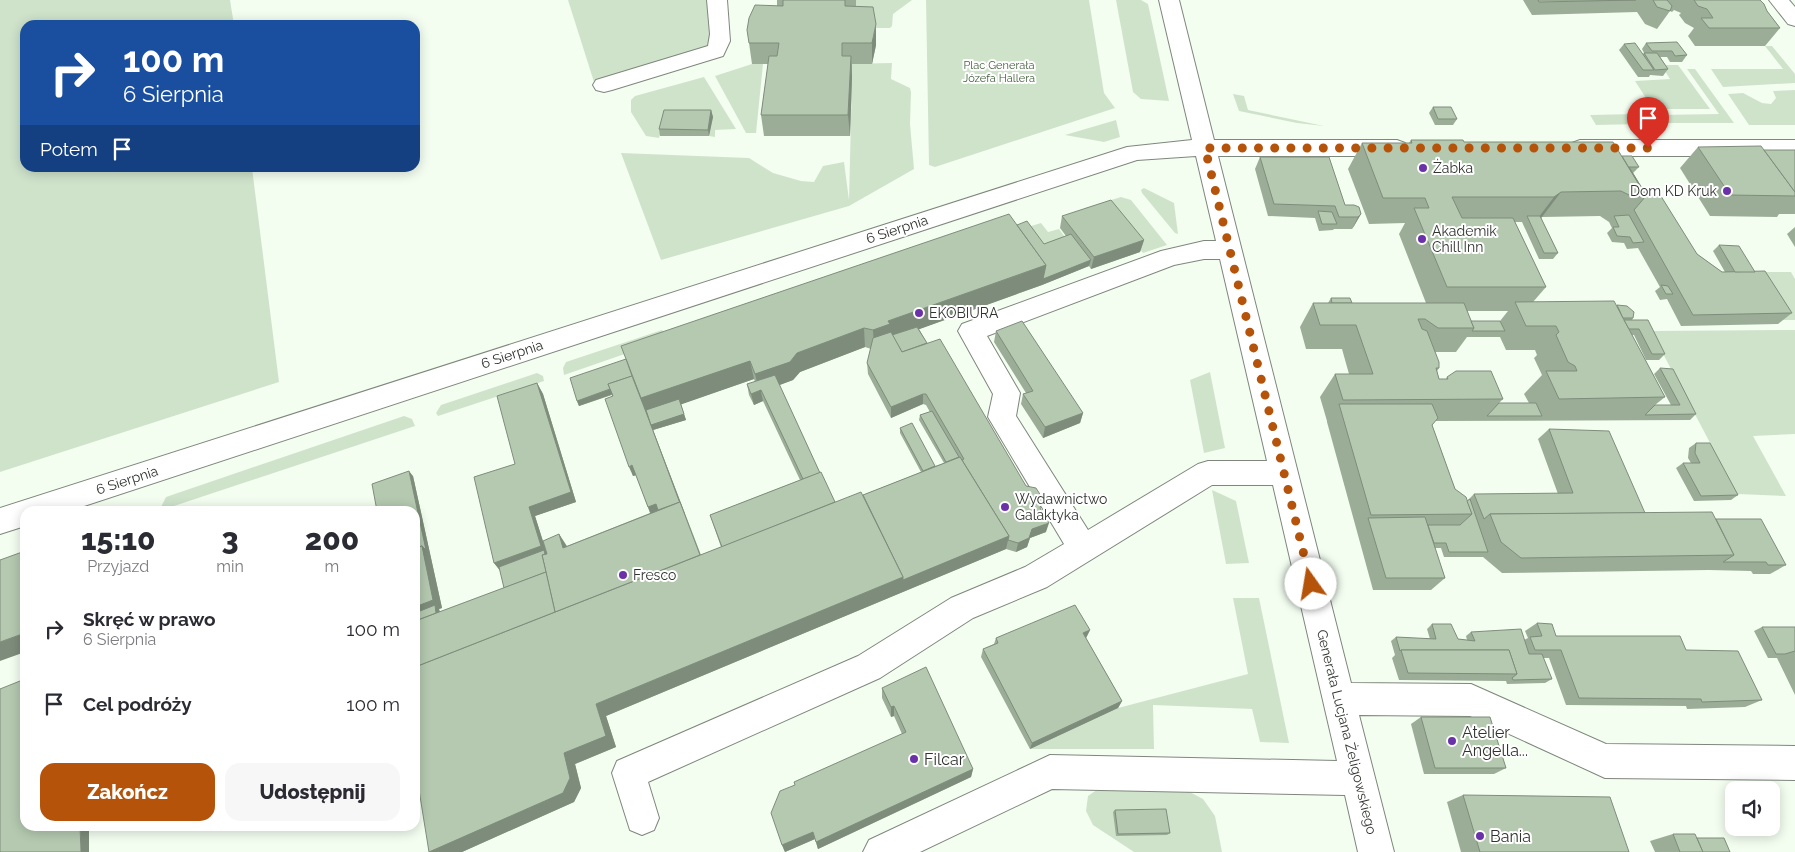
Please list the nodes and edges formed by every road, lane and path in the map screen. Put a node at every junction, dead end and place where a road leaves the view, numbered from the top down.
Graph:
1 (717, 0) edge
2 (1169, 0) edge
3 (1779, 0) edge
4 (1795, 20) edge
5 (604, 85) dead end
6 (1205, 148) junction
7 (1418, 148) edge
8 (1555, 148) edge
9 (1795, 148) edge
10 (1229, 250) junction
11 (1284, 473) junction
12 (46, 506) edge
13 (20, 515) edge
14 (0, 521) edge
15 (1083, 549) junction
16 (1339, 699) junction
17 (1795, 763) edge
18 (1358, 778) junction
19 (642, 818) dead end
20 (881, 852) edge
21 (1376, 852) edge

1 - 5 street
2 - 6 street, Generała Lucjana Żeligowskiego
3 - 4 street
6 - 7 street, 6 Sierpnia
6 - 10 street, Generała Lucjana Żeligowskiego
6 - 12 street, 6 Sierpnia
8 - 9 street
10 - 11 street, Generała Lucjana Żeligowskiego
10 - 15 street
11 - 15 street
11 - 16 street, Generała Lucjana Żeligowskiego
13 - 14 street
15 - 19 street
16 - 17 street
16 - 18 street, Generała Lucjana Żeligowskiego
18 - 20 street
18 - 21 street, Generała Lucjana Żeligowskiego

